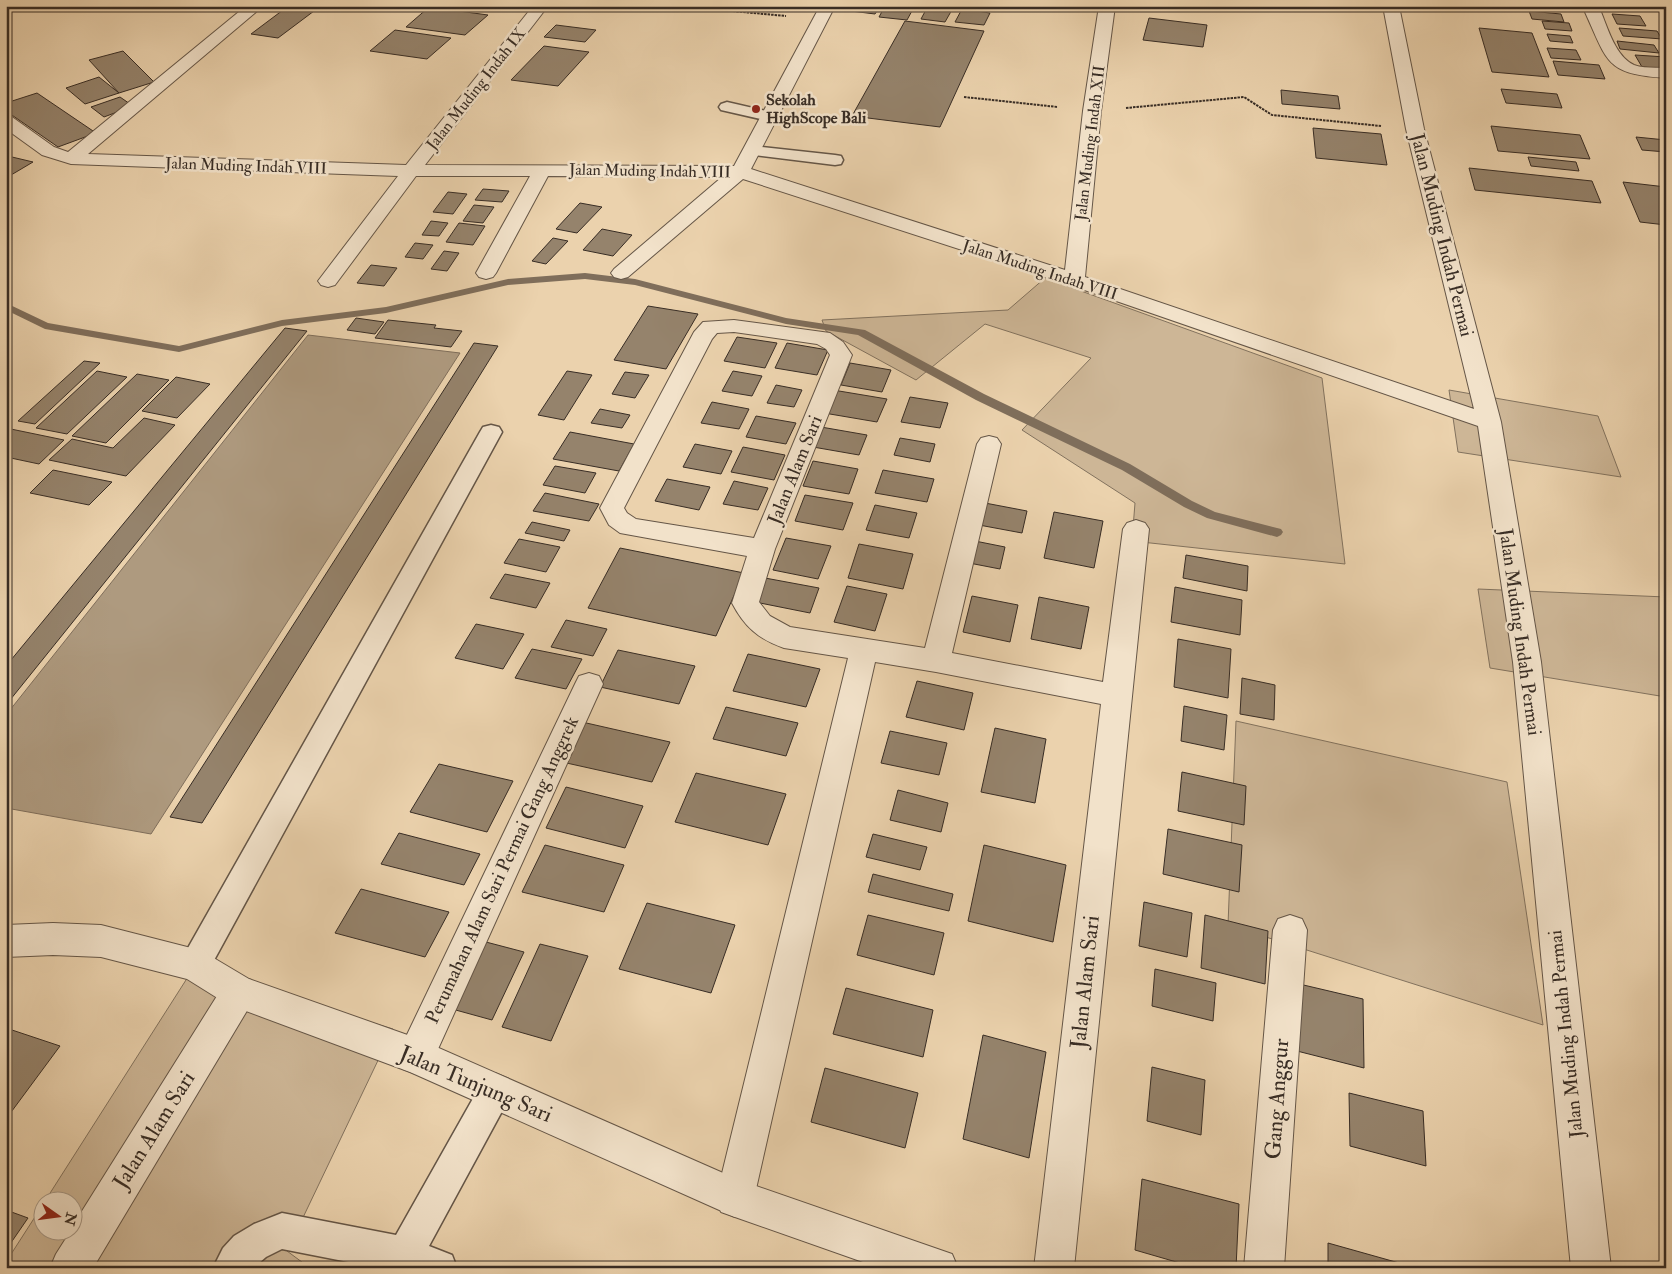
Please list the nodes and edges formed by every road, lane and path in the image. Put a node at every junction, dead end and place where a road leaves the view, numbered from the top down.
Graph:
1 (256, 6) edge
2 (541, 6) edge
3 (677, 6) edge
4 (1108, 6) edge
5 (1391, 6) edge
6 (825, 12) edge
7 (1593, 12) dead end
8 (1666, 73) edge
9 (964, 97) dead end
10 (727, 107) dead end
11 (1092, 111) junction
12 (768, 116) junction
13 (6, 121) edge
14 (1415, 129) junction
15 (752, 151) junction
16 (72, 160) junction
17 (836, 160) dead end
18 (542, 170) junction
19 (411, 171) junction
20 (740, 172) junction
21 (486, 273) dead end
22 (621, 273) dead end
23 (1074, 280) junction
24 (328, 281) dead end
25 (1489, 422) junction
26 (491, 432) dead end
27 (989, 444) dead end
28 (1136, 529) dead end
29 (762, 549) junction
30 (864, 650) junction
31 (936, 661) junction
32 (588, 684) dead end
33 (1116, 696) junction
34 (1290, 930) dead end
35 (6, 942) edge
36 (195, 965) junction
37 (239, 992) junction
38 (416, 1056) junction
39 (496, 1091) junction
40 (735, 1198) junction
41 (400, 1261) edge
42 (70, 1268) edge
43 (231, 1268) edge
44 (439, 1268) edge
45 (938, 1268) edge
46 (1054, 1268) edge
47 (1264, 1268) edge
48 (1591, 1268) edge

1 - 16 street
2 - 19 street, Jalan Muding Indah IX
3 - 6 path
4 - 11 street, Jalan Muding Indah XII
5 - 14 street, Jalan Muding Indah Permai
6 - 12 street
7 - 8 street
9 - 11 path
10 - 12 lane
11 - 14 path
11 - 23 street, Jalan Muding Indah XII
12 - 15 street
13 - 16 street, Jalan Muding Indah VIII
14 - 25 street, Jalan Muding Indah Permai
15 - 17 lane
15 - 20 street
16 - 19 street, Jalan Muding Indah VIII
18 - 19 street, Jalan Muding Indah VIII
18 - 20 street, Jalan Muding Indah VIII
18 - 21 street
19 - 24 street, Jalan Muding Indah IX
20 - 22 street
20 - 23 street, Jalan Muding Indah VIII
23 - 25 street, Jalan Muding Indah VIII
25 - 48 street, Jalan Muding Indah Permai
26 - 36 lane
27 - 31 street
28 - 33 street, Jalan Alam Sari
29 - 29 street, Jalan Alam Sari
29 - 30 street, Jalan Alam Sari
30 - 31 street, Jalan Alam Sari
30 - 40 street
31 - 33 street, Jalan Alam Sari
32 - 38 street, Perumahan Alam Sari Permai Gang Anggrek
33 - 46 street, Jalan Alam Sari
34 - 47 street, Gang Anggur
35 - 36 street, Jalan Tunjung Sari
36 - 37 street, Jalan Tunjung Sari
37 - 38 street, Jalan Tunjung Sari
37 - 42 street, Jalan Alam Sari
38 - 39 street, Jalan Tunjung Sari
39 - 40 street, Jalan Tunjung Sari
39 - 41 lane
40 - 45 street, Jalan Tunjung Sari
41 - 43 lane
41 - 44 lane

